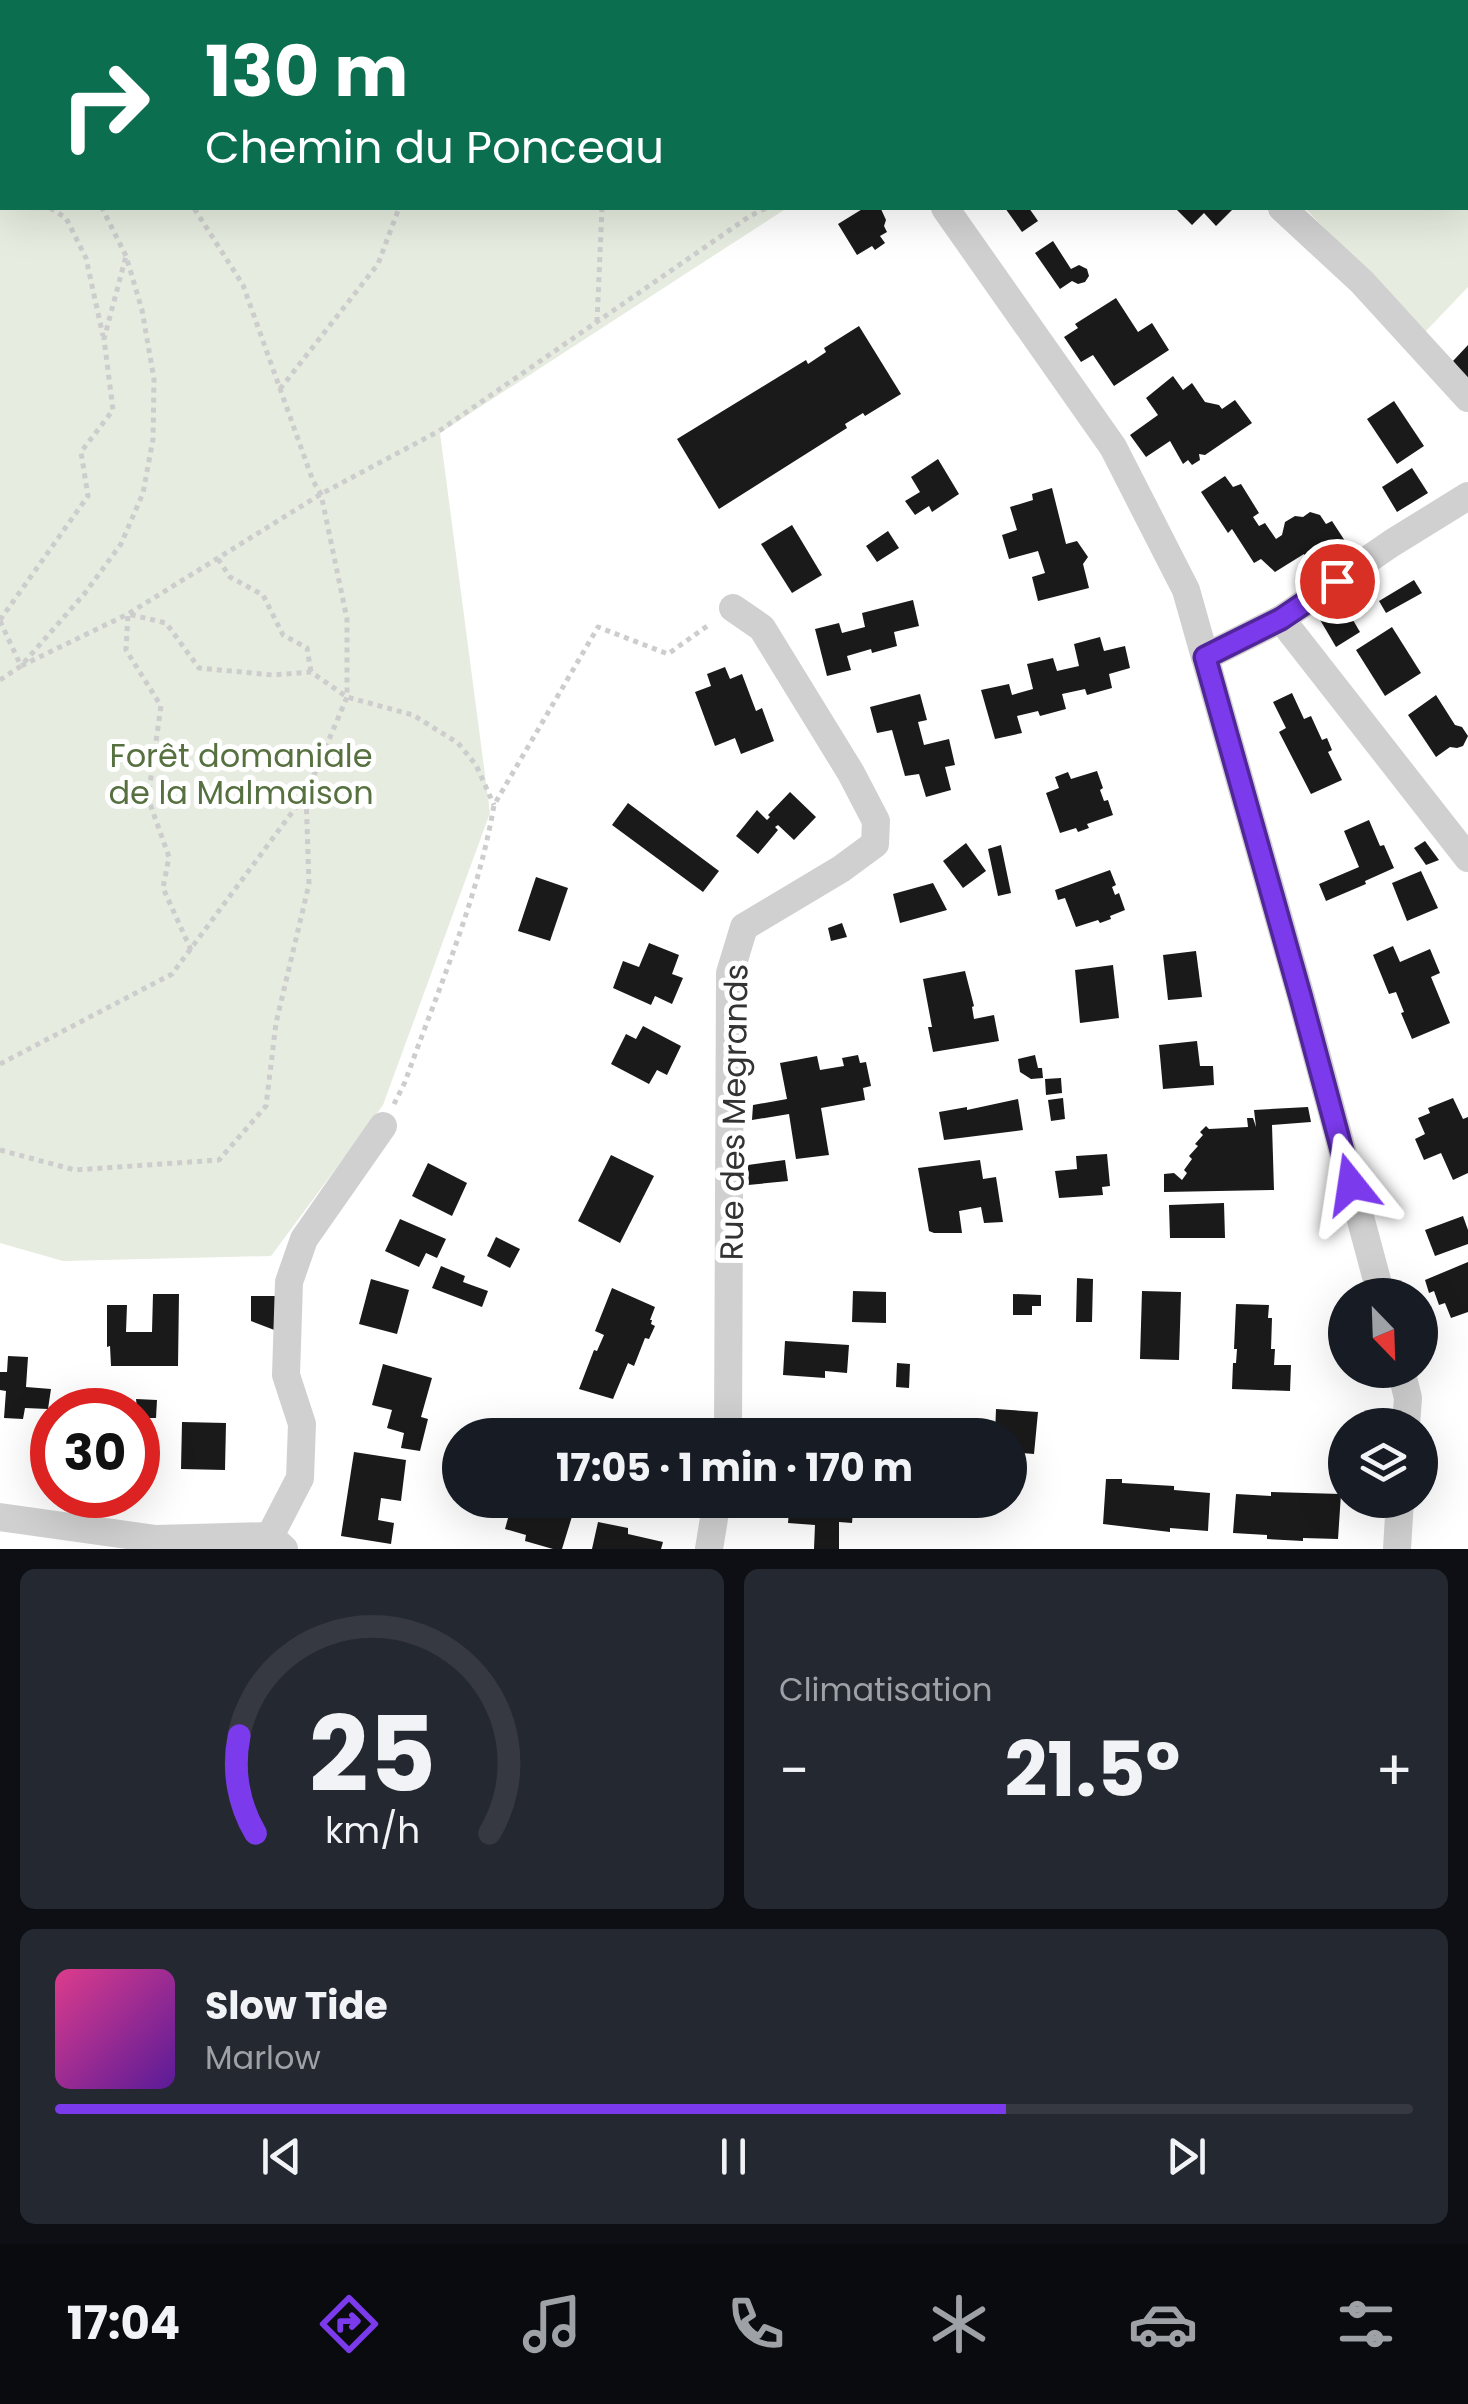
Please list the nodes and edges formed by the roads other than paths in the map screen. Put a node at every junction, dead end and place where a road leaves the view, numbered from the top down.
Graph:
1 (945, 210) edge
2 (1284, 210) edge
3 (1468, 398) edge
4 (1468, 496) edge
5 (733, 608) road end
6 (1281, 619) junction
7 (1205, 657) junction
8 (1468, 858) edge
9 (383, 1126) road end
10 (1376, 1278) edge
11 (728, 1418) edge
12 (0, 1518) edge
13 (714, 1518) edge
14 (1399, 1518) edge
15 (277, 1543) edge
16 (709, 1549) edge
17 (1396, 1549) edge

1 - 7 street
2 - 3 street
4 - 6 street
5 - 11 street, Rue des Megrands
6 - 7 street
6 - 8 street
7 - 10 street
9 - 15 street
12 - 15 street
13 - 16 street
14 - 17 street

